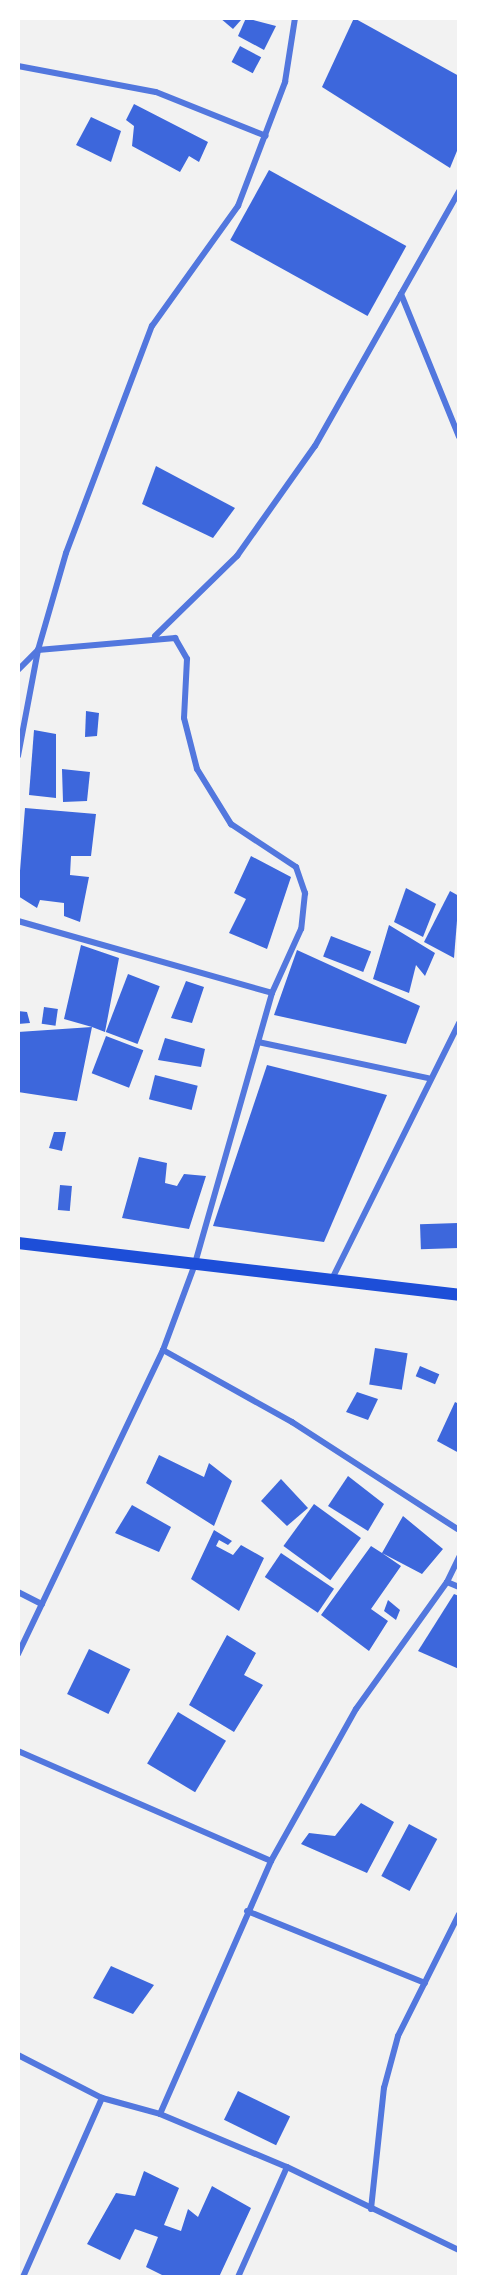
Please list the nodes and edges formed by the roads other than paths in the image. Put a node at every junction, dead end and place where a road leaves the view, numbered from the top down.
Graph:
1 (295, 18) edge
2 (18, 66) edge
3 (266, 136) junction
4 (459, 192) edge
5 (400, 294) junction
6 (459, 437) edge
7 (155, 636) junction
8 (38, 650) junction
9 (18, 670) edge
10 (18, 756) edge
11 (18, 921) edge
12 (272, 993) junction
13 (459, 1023) edge
14 (258, 1042) junction
15 (428, 1078) junction
16 (18, 1243) edge
17 (195, 1264) junction
18 (332, 1280) junction
19 (459, 1295) edge
20 (164, 1350) junction
21 (459, 1530) edge
22 (459, 1557) edge
23 (447, 1582) junction
24 (459, 1587) edge
25 (18, 1592) edge
26 (42, 1605) junction
27 (18, 1654) edge
28 (18, 1752) edge
29 (271, 1861) junction
30 (247, 1911) junction
31 (459, 1914) edge
32 (425, 1983) junction
33 (18, 2055) edge
34 (102, 2098) junction
35 (160, 2114) junction
36 (287, 2167) junction
37 (371, 2209) junction
38 (459, 2250) edge
39 (23, 2277) edge
40 (238, 2277) edge

1 - 3 street
2 - 3 street
3 - 8 street
4 - 5 street
5 - 6 street
5 - 7 street
7 - 8 street
7 - 12 street
8 - 9 street
8 - 10 street
11 - 12 street
12 - 14 street
13 - 15 street
14 - 15 street
14 - 17 street
15 - 18 street
16 - 17 main road
17 - 18 main road
17 - 20 street
18 - 19 main road
20 - 21 street
20 - 26 street
22 - 23 street
23 - 24 street
23 - 29 street
25 - 26 street
26 - 27 street
28 - 29 street
29 - 30 street
30 - 32 street
30 - 35 street
31 - 32 street
32 - 37 street
33 - 34 street
34 - 35 street
34 - 39 street
35 - 36 street
36 - 37 street
36 - 40 street
37 - 38 street

